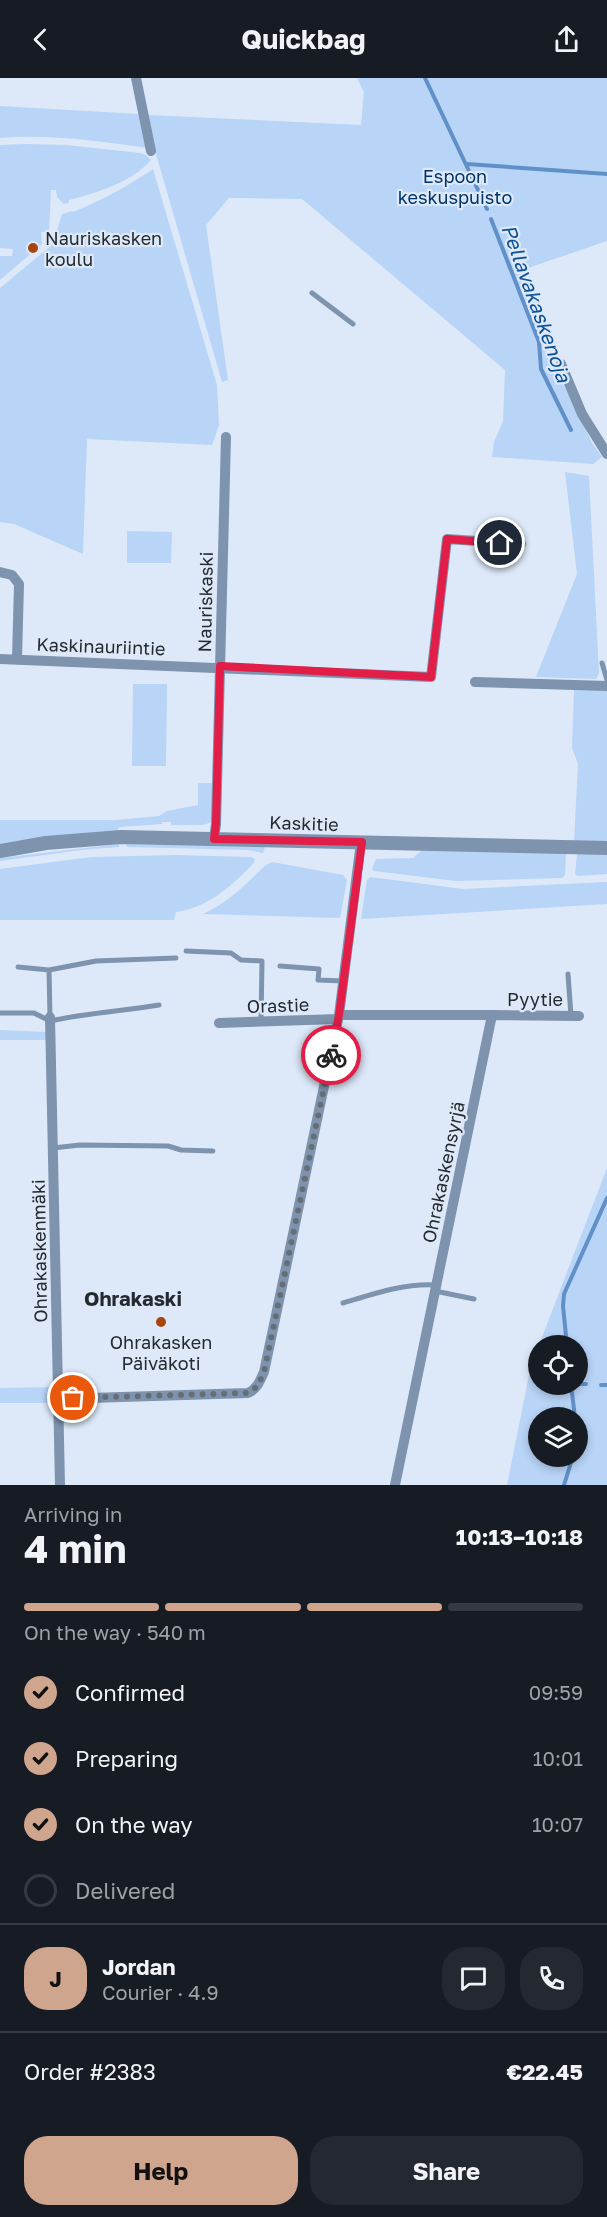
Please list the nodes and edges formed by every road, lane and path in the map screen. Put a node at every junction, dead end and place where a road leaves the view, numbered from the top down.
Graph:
1 (136, 78) edge
2 (152, 151) dead end
3 (312, 293) dead end
4 (353, 324) dead end
5 (561, 364) dead end
6 (226, 437) dead end
7 (607, 454) edge
8 (520, 544) dead end
9 (0, 572) edge
10 (0, 658) edge
11 (17, 659) junction
12 (602, 663) dead end
13 (220, 666) junction
14 (607, 680) edge
15 (475, 682) dead end
16 (607, 686) edge
17 (214, 839) junction
18 (362, 842) junction
19 (607, 848) edge
20 (0, 851) edge
21 (186, 951) dead end
22 (176, 958) dead end
23 (280, 966) dead end
24 (18, 967) dead end
25 (48, 970) junction
26 (568, 974) dead end
27 (343, 981) junction
28 (159, 1005) dead end
29 (0, 1013) edge
30 (492, 1015) junction
31 (575, 1016) joint
32 (339, 1017) junction
33 (50, 1019) junction
34 (261, 1022) junction
35 (219, 1023) dead end
36 (53, 1148) junction
37 (213, 1151) dead end
38 (436, 1288) junction
39 (474, 1299) dead end
40 (343, 1303) dead end
41 (59, 1399) junction
42 (60, 1485) edge
43 (395, 1485) edge

1 - 2 street
3 - 4 lane
5 - 7 street
6 - 13 street, Nauriskaski
8 - 13 street, Kaskinauriintie
9 - 11 street, Kaskinauriintie
10 - 11 street, Kaskinauriintie
11 - 13 street, Kaskinauriintie
12 - 14 lane
13 - 17 street, Nauriskaski
15 - 16 street
17 - 18 street, Kaskitie
17 - 20 street, Kaskitie
18 - 19 street, Kaskitie
18 - 27 street
21 - 34 lane
22 - 25 lane
23 - 27 lane
24 - 25 lane
25 - 33 lane
26 - 31 lane
27 - 32 street
28 - 33 lane
29 - 33 lane
30 - 31 street, Pyytie
30 - 32 street
30 - 38 street, Ohrakaskensyrjä
32 - 34 street, Orastie
32 - 41 street
33 - 36 street, Ohrakaskenmäki
34 - 35 street, Orastie
36 - 37 lane
36 - 41 street, Ohrakaskenmäki
38 - 39 lane
38 - 40 lane
38 - 43 street, Ohrakaskensyrjä
41 - 42 street, Ohrakaskenmäki

